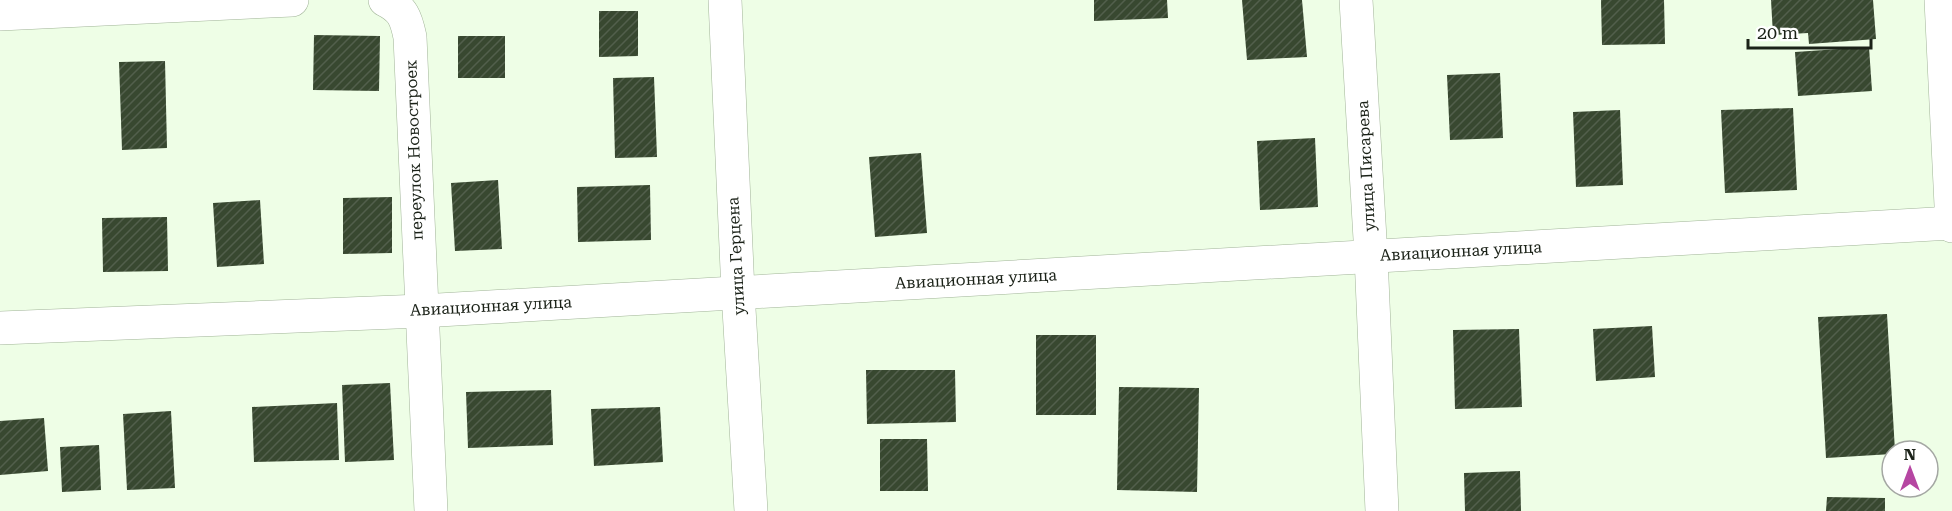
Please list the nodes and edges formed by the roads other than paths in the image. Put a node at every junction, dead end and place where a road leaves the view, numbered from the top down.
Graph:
1 (292, 0) edge
2 (385, 0) edge
3 (725, 0) edge
4 (1356, 0) edge
5 (1941, 0) edge
6 (0, 14) edge
7 (1952, 224) edge
8 (1371, 256) junction
9 (738, 292) junction
10 (421, 310) junction
11 (0, 328) edge
12 (431, 511) edge
13 (751, 511) edge
14 (1382, 511) edge

1 - 6 street
2 - 10 street, переулок Новостроек
3 - 9 street, улица Герцена
4 - 8 street, улица Писарева
5 - 7 street
7 - 8 street, Авиационная улица
8 - 9 street, Авиационная улица
8 - 14 street, улица Писарева
9 - 10 street, Авиационная улица
9 - 13 street, улица Герцена
10 - 11 street, Авиационная улица
10 - 12 street, переулок Новостроек

